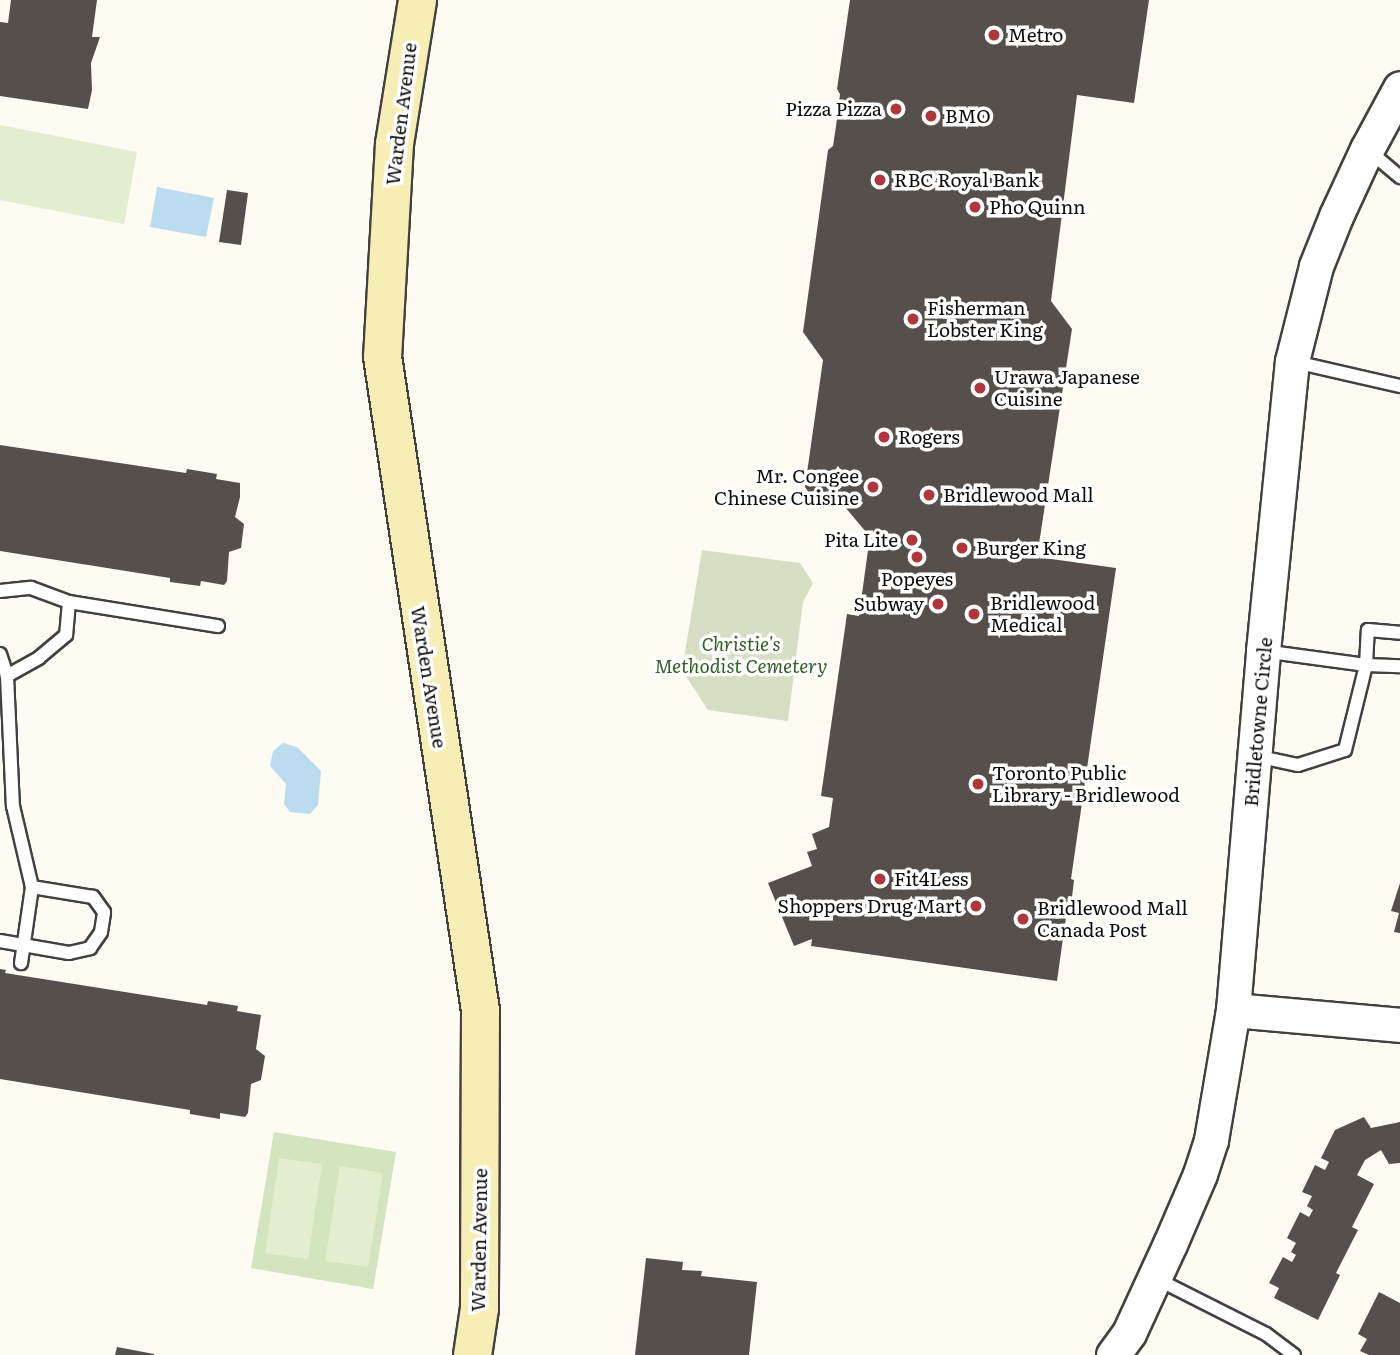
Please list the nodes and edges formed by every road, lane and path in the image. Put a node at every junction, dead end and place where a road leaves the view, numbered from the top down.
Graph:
1 (416, 0) edge
2 (1400, 88) edge
3 (1367, 149) junction
4 (1400, 177) edge
5 (1292, 361) junction
6 (1400, 386) edge
7 (0, 591) edge
8 (69, 602) junction
9 (218, 626) dead end
10 (1400, 633) edge
11 (1263, 651) junction
12 (0, 654) edge
13 (1366, 666) junction
14 (1400, 666) edge
15 (7, 676) junction
16 (6, 743) edge
17 (1255, 756) junction
18 (6, 806) edge
19 (32, 887) junction
20 (0, 942) edge
21 (25, 945) junction
22 (21, 963) dead end
23 (1233, 1010) junction
24 (1400, 1025) edge
25 (1154, 1278) junction
26 (472, 1355) edge
27 (1113, 1355) edge
28 (1294, 1355) edge

1 - 26 main road, Warden Avenue
2 - 3 street, Bridletowne Circle
3 - 4 lane
3 - 5 street, Bridletowne Circle
5 - 6 lane
5 - 11 street, Bridletowne Circle
7 - 8 lane
8 - 9 lane
8 - 15 lane
10 - 13 lane
11 - 13 lane
11 - 17 street, Bridletowne Circle
12 - 15 lane
13 - 14 lane
13 - 17 lane
15 - 16 lane
16 - 18 lane
17 - 23 street, Bridletowne Circle
18 - 19 lane
19 - 21 lane
19 - 21 lane
20 - 21 lane
21 - 22 lane
23 - 24 street
23 - 25 street, Bridletowne Circle
25 - 27 street, Bridletowne Circle
25 - 28 lane

